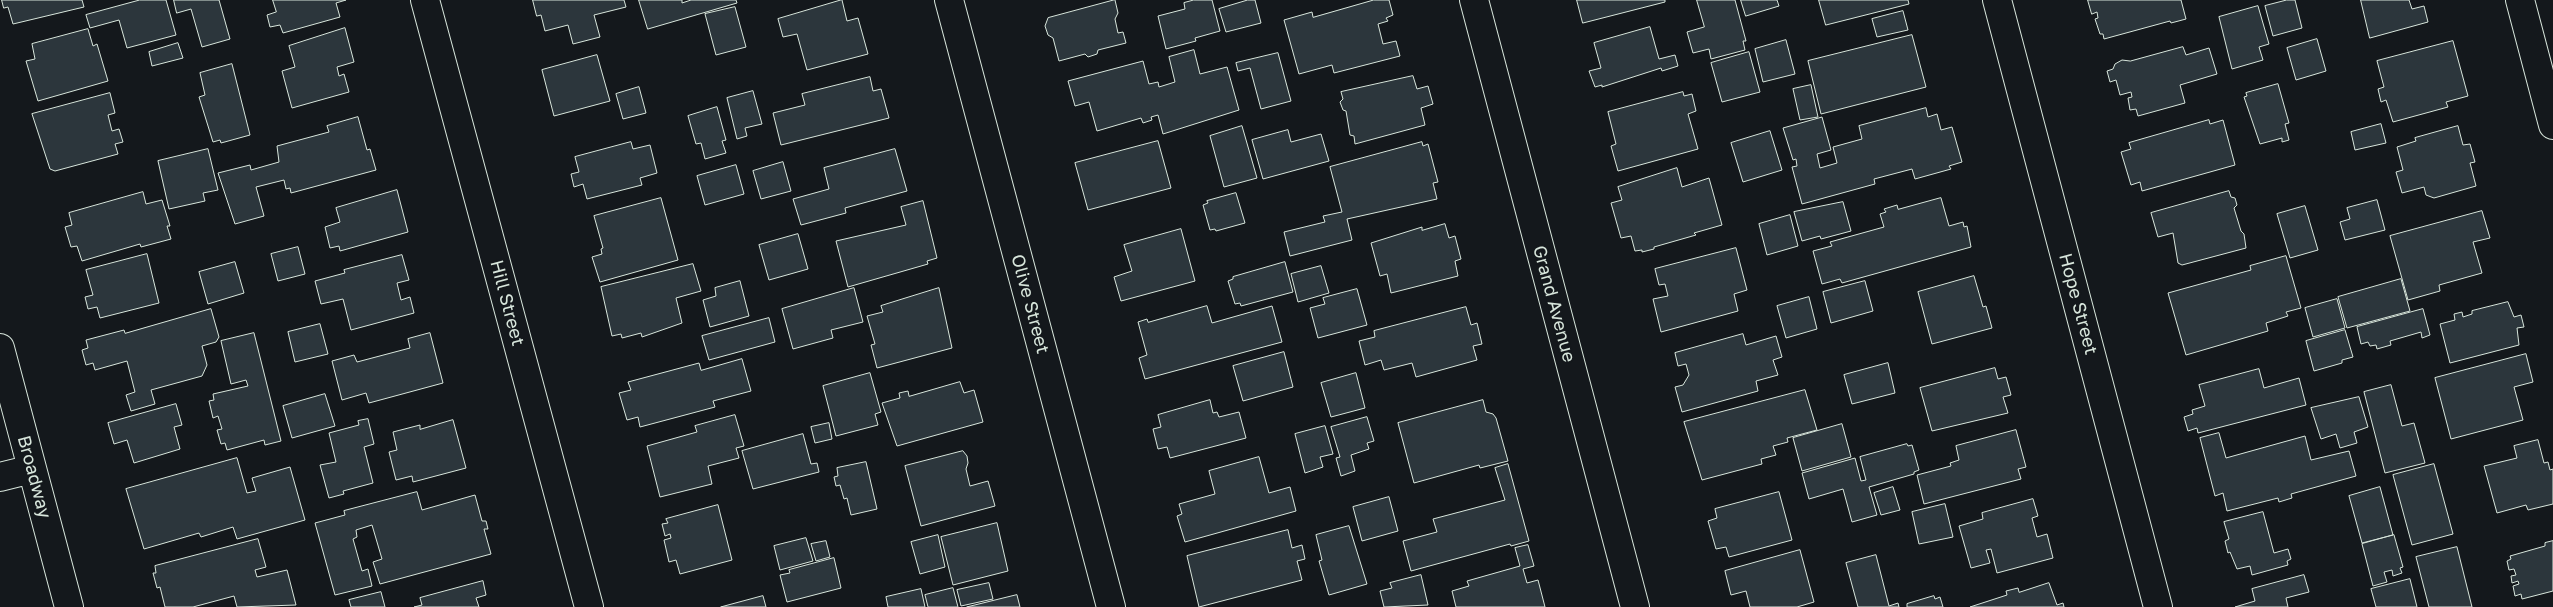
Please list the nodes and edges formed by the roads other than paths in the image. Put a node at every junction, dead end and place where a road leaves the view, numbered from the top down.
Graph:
1 (425, 0) edge
2 (949, 0) edge
3 (1474, 0) edge
4 (1997, 0) edge
5 (2520, 0) edge
6 (2553, 124) edge
7 (0, 348) edge
8 (32, 468) junction
9 (0, 477) edge
10 (69, 607) edge
11 (589, 607) edge
12 (1111, 607) edge
13 (1635, 607) edge
14 (2158, 607) edge

1 - 11 street, Hill Street
2 - 12 street, Olive Street
3 - 13 street, Grand Avenue
4 - 14 street, Hope Street
5 - 6 street
7 - 8 street, Broadway
8 - 9 street
8 - 10 street, Broadway

